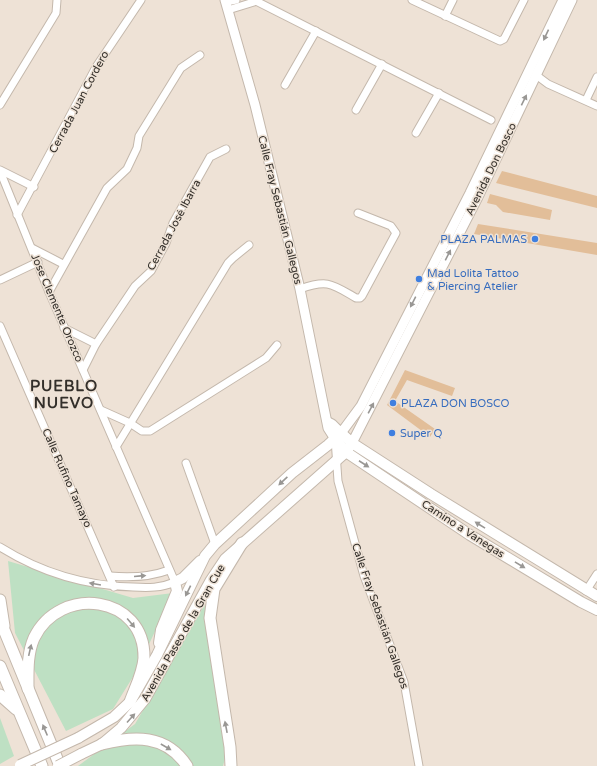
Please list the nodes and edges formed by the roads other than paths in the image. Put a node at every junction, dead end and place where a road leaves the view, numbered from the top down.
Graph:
1 (57, 0) edge
2 (141, 0) edge
3 (236, 0) edge
4 (412, 0) edge
5 (452, 0) edge
6 (524, 0) edge
7 (562, 0) edge
8 (572, 0) edge
9 (256, 1) edge
10 (427, 3) edge
11 (226, 4) edge
12 (445, 16) junction
13 (316, 31) junction
14 (200, 55) dead end
15 (382, 64) junction
16 (536, 75) junction
17 (597, 77) edge
18 (285, 85) dead end
19 (439, 93) junction
20 (586, 100) junction
21 (0, 105) edge
22 (597, 106) edge
23 (356, 110) dead end
24 (491, 120) dead end
25 (416, 133) dead end
26 (226, 149) dead end
27 (0, 171) edge
28 (34, 187) junction
29 (358, 213) dead end
30 (18, 215) junction
31 (249, 245) dead end
32 (32, 248) junction
33 (38, 262) junction
34 (63, 264) junction
35 (0, 280) edge
36 (300, 289) junction
37 (49, 292) junction
38 (0, 326) edge
39 (64, 328) junction
40 (96, 344) junction
41 (277, 345) dead end
42 (83, 370) junction
43 (102, 410) junction
44 (130, 423) junction
45 (338, 436) junction
46 (352, 443) junction
47 (116, 447) junction
48 (346, 452) junction
49 (336, 461) junction
50 (186, 463) dead end
51 (305, 463) junction
52 (312, 480) junction
53 (242, 543) junction
54 (215, 544) junction
55 (0, 547) edge
56 (206, 556) junction
57 (169, 570) junction
58 (597, 574) edge
59 (110, 576) junction
60 (175, 582) junction
61 (114, 587) junction
62 (586, 591) junction
63 (597, 596) edge
64 (0, 600) edge
65 (597, 610) edge
66 (2, 625) edge
67 (157, 655) junction
68 (0, 666) edge
69 (28, 689) junction
70 (0, 696) edge
71 (130, 702) junction
72 (19, 711) junction
73 (102, 744) junction
74 (19, 766) edge
75 (42, 766) edge
76 (59, 766) edge
77 (187, 766) edge
78 (231, 766) edge
79 (419, 766) edge

1 - 21 street
2 - 28 street, Cerrada Juan Cordero
3 - 11 street
4 - 10 street
5 - 12 street
6 - 12 street
7 -> 45 street, Avenida Don Bosco
8 - 16 street, Avenida Don Bosco
9 - 11 street
9 - 13 street
10 - 12 street
11 - 36 street, Calle Fray Sebastián Gallegos
13 - 15 street
13 - 18 street
14 - 34 street
15 - 19 street
15 - 23 street
16 - 20 street
46 -> 16 street, Avenida Don Bosco
17 - 20 street
19 - 24 street
19 - 25 street
20 - 22 street
26 - 40 street, Cerrada José Ibarra
27 - 28 street
27 - 30 street, Jose Clemente Orozco
28 - 30 street, Cerrada Juan Cordero
29 - 36 street
30 - 32 street, Jose Clemente Orozco
31 - 44 street
32 - 33 street, Jose Clemente Orozco
32 - 34 street
33 - 35 street
33 - 37 street, Jose Clemente Orozco
34 - 37 street
36 - 45 street, Calle Fray Sebastián Gallegos
37 - 39 street, Jose Clemente Orozco
38 - 59 street, Calle Rufino Tamayo
39 - 40 street
39 - 42 street, Jose Clemente Orozco
40 - 42 street, Cerrada José Ibarra
41 - 44 street
42 - 43 street, Jose Clemente Orozco
43 - 44 street
43 - 47 street, Jose Clemente Orozco
44 - 47 street
45 - 46 main road, Camino a Vanegas
45 - 48 main road, Camino a Vanegas
45 - 49 street, Calle Fray Sebastián Gallegos
45 - 51 main road, Avenida Paseo de la Gran Cue
46 - 48 main road, Avenida Paseo de la Gran Cue
62 -> 46 main road, Camino a Vanegas
47 - 57 street, Jose Clemente Orozco
48 - 49 main road, Avenida Paseo de la Gran Cue
48 -> 65 main road, Camino a Vanegas
49 - 52 main road, Avenida Paseo de la Gran Cue
49 - 79 street, Calle Fray Sebastián Gallegos
50 - 54 street
51 - 52 main road
51 -> 54 main road, Avenida Paseo de la Gran Cue
52 - 53 main road, Avenida Paseo de la Gran Cue
73 -> 53 main road, Avenida Paseo de la Gran Cue
78 -> 53 highway
54 - 56 main road, Avenida Paseo de la Gran Cue
61 -> 55 street
56 - 60 main road
56 -> 67 main road, Avenida Paseo de la Gran Cue
59 -> 57 street
57 - 60 street, Jose Clemente Orozco
58 - 62 street
59 - 61 street, Calle Rufino Tamayo
60 - 61 street
60 - 67 main road
62 - 63 main road, Camino a Vanegas
64 - 66 highway
66 - 69 highway
67 - 71 main road, Avenida Paseo de la Gran Cue
68 - 72 highway
69 -> 71 highway
76 -> 69 highway
70 - 72 highway
71 - 74 main road, Avenida Paseo de la Gran Cue, bridge
72 - 75 highway
73 - 76 main road, Avenida Paseo de la Gran Cue, bridge
73 -> 77 highway

